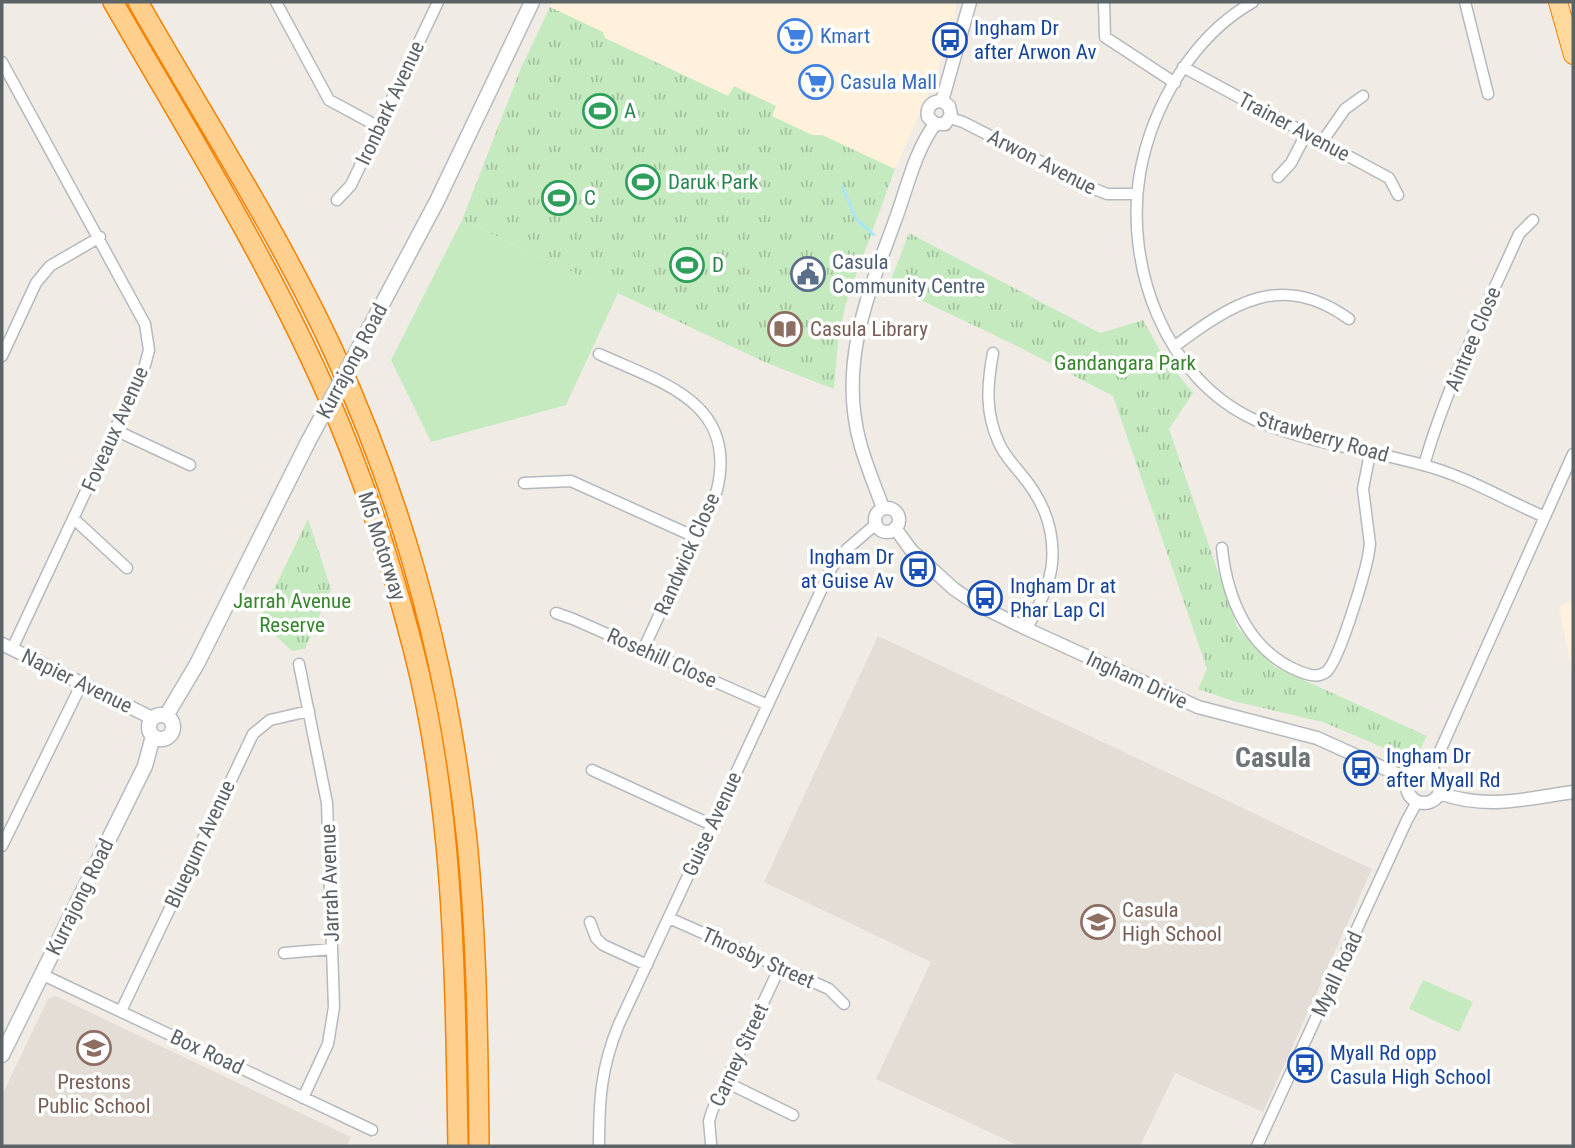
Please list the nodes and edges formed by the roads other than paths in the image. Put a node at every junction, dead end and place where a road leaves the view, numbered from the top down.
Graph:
1 (113, 2) edge
2 (138, 2) edge
3 (276, 2) edge
4 (438, 2) edge
5 (532, 2) edge
6 (970, 2) edge
7 (1104, 2) edge
8 (1253, 2) edge
9 (1465, 2) edge
10 (1558, 2) edge
11 (1573, 55) edge
12 (2, 62) edge
13 (1184, 67) junction
14 (6, 79) edge
15 (1175, 83) junction
16 (1488, 94) dead end
17 (1363, 96) dead end
18 (943, 101) junction
19 (950, 118) junction
20 (935, 124) junction
21 (379, 127) junction
22 (1306, 134) junction
23 (1322, 142) junction
24 (1278, 177) dead end
25 (1137, 194) junction
26 (1398, 195) dead end
27 (337, 200) dead end
28 (1533, 220) dead end
29 (100, 237) junction
30 (1349, 319) dead end
31 (1175, 346) junction
32 (993, 353) dead end
33 (599, 354) dead end
34 (2, 356) edge
35 (115, 430) junction
36 (1370, 453) junction
37 (1573, 454) edge
38 (190, 465) dead end
39 (1424, 465) junction
40 (524, 482) dead end
41 (883, 508) junction
42 (1545, 517) junction
43 (74, 519) junction
44 (876, 524) junction
45 (895, 528) junction
46 (695, 537) junction
47 (1222, 548) dead end
48 (127, 568) dead end
49 (556, 614) dead end
50 (1027, 629) junction
51 (7, 646) edge
52 (643, 650) junction
53 (299, 664) dead end
54 (82, 683) junction
55 (768, 705) junction
56 (309, 711) junction
57 (159, 717) junction
58 (153, 736) junction
59 (592, 770) dead end
60 (1432, 771) junction
61 (1408, 779) junction
62 (1573, 792) edge
63 (1439, 793) junction
64 (1417, 802) junction
65 (712, 825) junction
66 (2, 846) edge
67 (668, 918) junction
68 (590, 922) dead end
69 (332, 949) junction
70 (284, 953) dead end
71 (647, 965) junction
72 (779, 969) junction
73 (41, 974) junction
74 (844, 1004) dead end
75 (121, 1011) junction
76 (2, 1055) edge
77 (726, 1082) junction
78 (303, 1098) junction
79 (793, 1115) dead end
80 (372, 1130) dead end
81 (711, 1143) dead end
82 (479, 1144) edge
83 (458, 1146) edge
84 (599, 1146) edge
85 (1257, 1146) edge

1 - 83 highway, M5 Motorway
2 - 82 highway, M5 Motorway
3 - 21 street
4 - 21 street, Ironbark Avenue
5 - 57 main road, Kurrajong Road, bridge
6 - 18 street
7 - 15 street
8 - 13 street, Strawberry Road
9 - 16 street
10 - 11 highway
12 - 14 street, Foveaux Avenue
13 - 15 street, Strawberry Road
13 - 22 street, Trainer Avenue
14 - 29 street, Foveaux Avenue
15 - 25 street, Strawberry Road
17 - 23 street
18 - 19 street
18 - 20 street
19 - 20 street
19 - 25 street, Arwon Avenue
20 - 41 street
21 - 27 street, Ironbark Avenue
22 - 23 street, Trainer Avenue
22 - 24 street
23 - 26 street, Trainer Avenue
25 - 31 street, Strawberry Road
28 - 39 street, Aintree Close
29 - 34 street
29 - 35 street, Foveaux Avenue
30 - 31 street
31 - 36 street, Strawberry Road
32 - 50 street
33 - 46 street, Randwick Close
35 - 38 street
35 - 43 street, Foveaux Avenue
36 - 39 street, Strawberry Road
36 - 47 street
37 - 42 street
39 - 42 street, Strawberry Road
40 - 46 street
41 - 44 street
41 - 45 street
42 - 60 street
43 - 48 street
43 - 51 street, Foveaux Avenue
44 - 45 street
44 - 55 street, Guise Avenue
45 - 50 street, Ingham Drive
46 - 52 street, Randwick Close
49 - 52 street, Rosehill Close
50 - 61 street, Ingham Drive
51 - 54 street, Napier Avenue
52 - 55 street, Rosehill Close
53 - 56 street, Jarrah Avenue
54 - 57 street, Napier Avenue
54 - 66 street
55 - 65 street, Guise Avenue
56 - 69 street, Jarrah Avenue
56 - 75 street, Bluegum Avenue
57 - 58 main road
57 - 58 main road
58 - 73 main road, Kurrajong Road
59 - 65 street
60 - 61 street
60 - 63 street
61 - 64 street
62 - 63 street
63 - 64 street
64 - 85 street, Myall Road
65 - 67 street, Guise Avenue
67 - 71 street, Guise Avenue
67 - 72 street, Throsby Street
68 - 71 street
69 - 70 street
69 - 78 street, Jarrah Avenue
71 - 84 street, Guise Avenue
72 - 74 street, Throsby Street
72 - 77 street, Carney Street
73 - 75 street, Box Road
73 - 76 main road, Kurrajong Road
75 - 78 street, Box Road
77 - 79 street
77 - 81 street, Carney Street
78 - 80 street, Box Road

